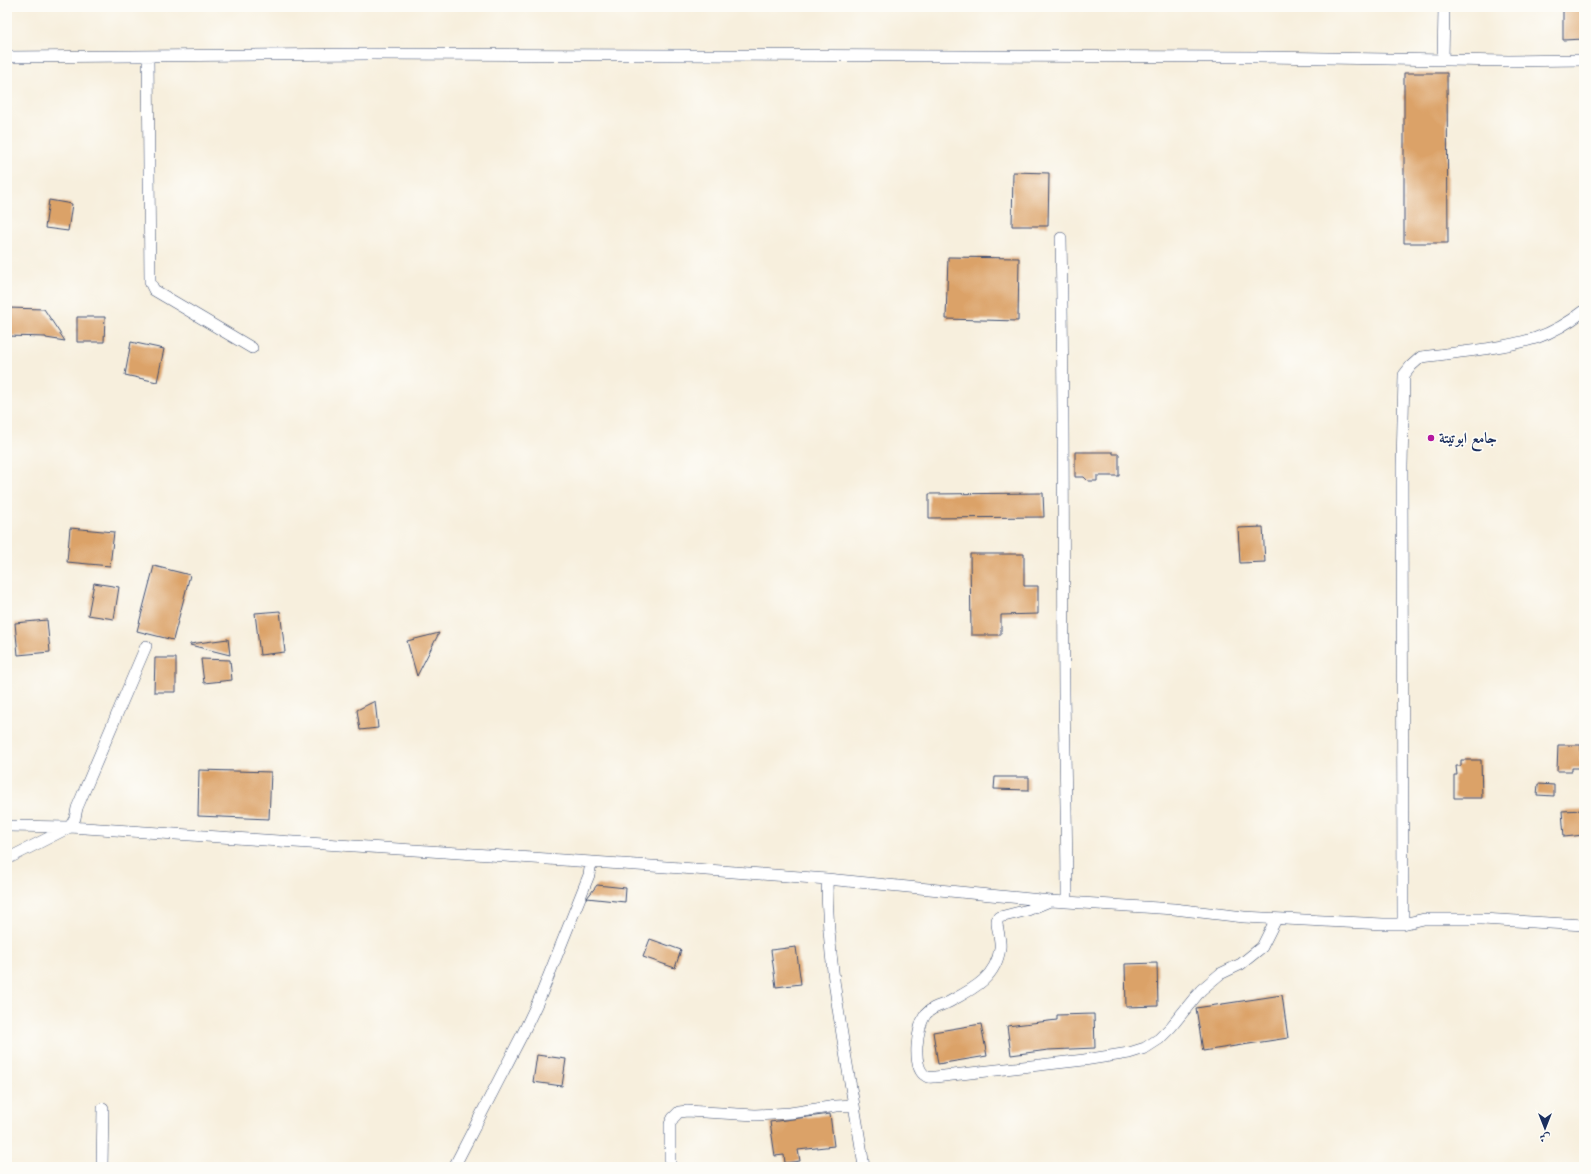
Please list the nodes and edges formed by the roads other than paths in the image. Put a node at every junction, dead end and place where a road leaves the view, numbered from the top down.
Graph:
1 (1444, 7) edge
2 (7, 56) edge
3 (148, 56) junction
4 (1443, 60) junction
5 (1584, 60) edge
6 (1061, 238) dead end
7 (1584, 311) edge
8 (252, 348) dead end
9 (146, 646) dead end
10 (7, 826) edge
11 (70, 827) junction
12 (7, 859) edge
13 (591, 862) junction
14 (827, 880) junction
15 (1051, 900) junction
16 (1067, 901) junction
17 (1276, 919) junction
18 (1402, 924) junction
19 (1584, 925) edge
20 (854, 1106) junction
21 (104, 1108) dead end
22 (102, 1167) edge
23 (454, 1167) edge
24 (670, 1167) edge
25 (864, 1167) edge

1 - 4 street
2 - 3 street
3 - 4 street
3 - 8 street
4 - 5 street
6 - 16 street
7 - 18 street
9 - 11 street
10 - 11 street
11 - 12 street
11 - 13 street
13 - 14 street
13 - 23 street
14 - 15 street
14 - 20 street
15 - 16 street
15 - 17 street
16 - 17 street
17 - 18 street
18 - 19 street
20 - 24 street
20 - 25 street
21 - 22 street

